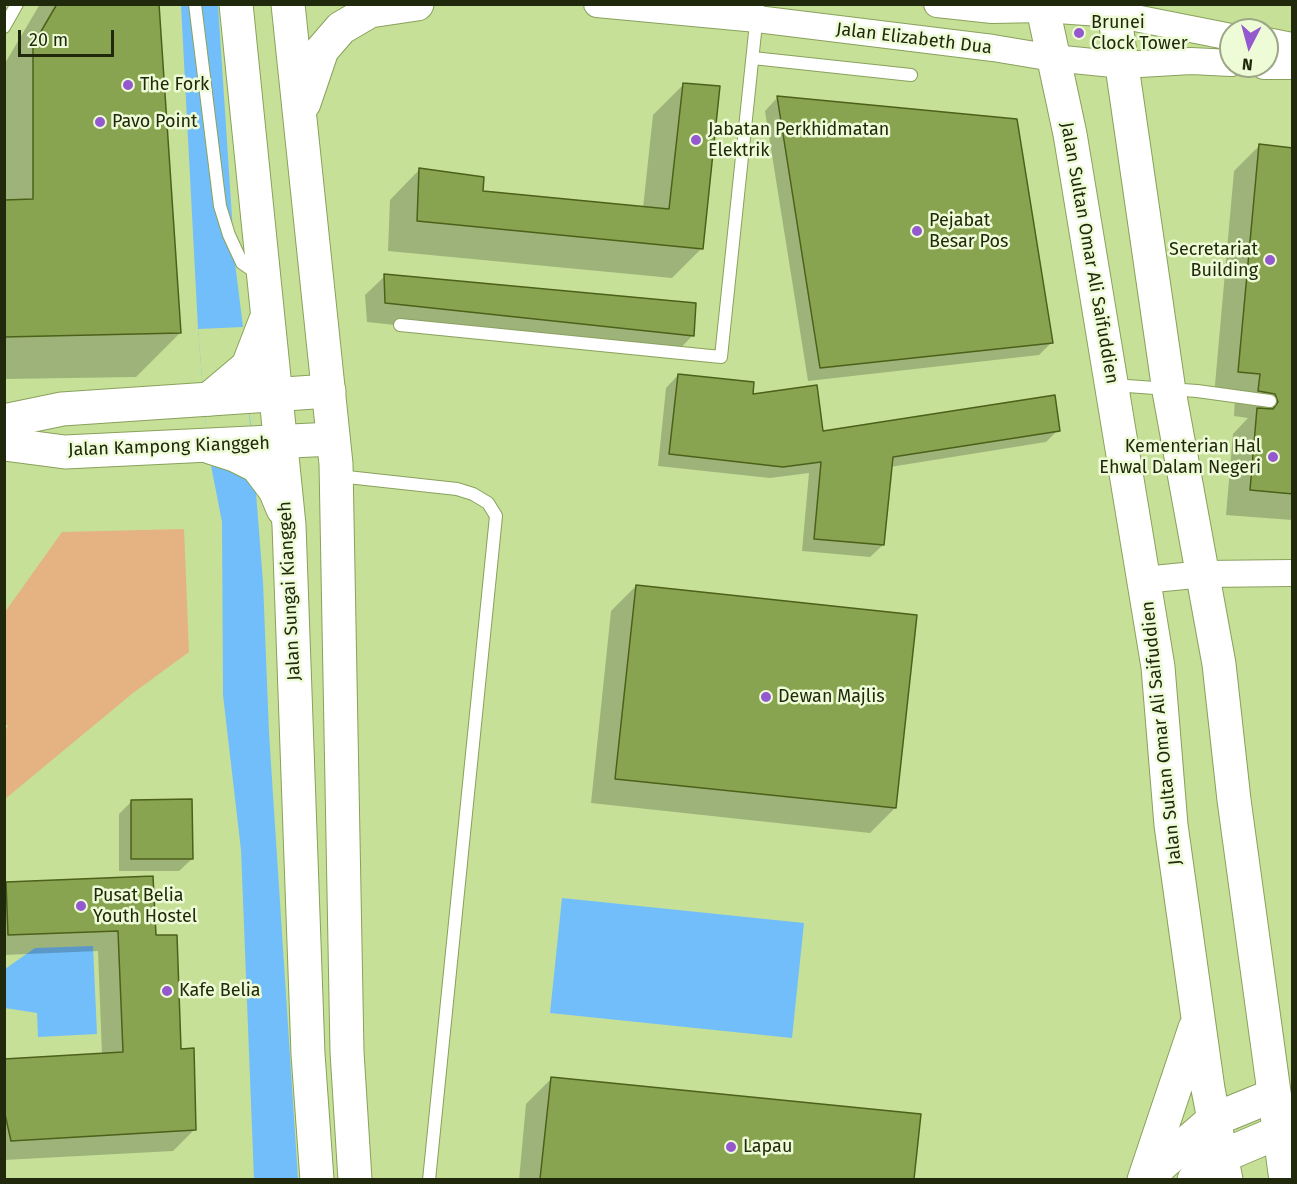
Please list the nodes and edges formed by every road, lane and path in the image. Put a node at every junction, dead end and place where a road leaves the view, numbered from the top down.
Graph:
1 (16, 4) edge
2 (195, 4) edge
3 (236, 4) edge
4 (288, 4) edge
5 (417, 4) edge
6 (597, 4) edge
7 (937, 4) edge
8 (645, 7) edge
9 (1043, 7) edge
10 (1114, 9) edge
11 (757, 12) edge
12 (4, 27) edge
13 (1219, 34) edge
14 (753, 58) junction
15 (1053, 58) junction
16 (1219, 62) edge
17 (1123, 65) junction
18 (911, 75) dead end
19 (300, 123) junction
20 (253, 271) junction
21 (400, 325) dead end
22 (1111, 385) junction
23 (259, 386) junction
24 (329, 391) junction
25 (1169, 391) junction
26 (1270, 401) dead end
27 (4, 421) edge
28 (333, 439) junction
29 (4, 444) edge
30 (263, 450) junction
31 (336, 476) junction
32 (1293, 573) edge
33 (1204, 574) junction
34 (1144, 580) junction
35 (1197, 1020) junction
36 (1274, 1095) junction
37 (1213, 1120) junction
38 (1279, 1132) junction
39 (1223, 1168) edge
40 (317, 1179) edge
41 (355, 1179) edge
42 (429, 1179) edge
43 (1144, 1179) edge
44 (1150, 1179) edge
45 (1194, 1179) edge
46 (1286, 1179) edge

1 - 12 lane
2 - 20 lane
3 - 20 main road
4 - 19 main road
5 - 19 main road
6 - 8 street, Jalan Elizabeth Dua
7 - 9 street, Jalan Elizabeth Dua
8 - 11 street, Jalan Elizabeth Dua
9 - 10 street, Jalan Elizabeth Dua
9 - 15 main road, Jalan Sultan Omar Ali Saifuddien
10 - 13 street, Jalan Elizabeth Dua
10 - 17 main road
11 - 14 lane
11 - 15 street, Jalan Elizabeth Dua
14 - 18 lane
14 - 21 lane
15 - 17 street, Jalan Elizabeth Dua
15 - 22 main road, Jalan Sultan Omar Ali Saifuddien
16 - 17 street, Jalan Elizabeth Dua
17 - 25 main road
19 - 24 main road
20 - 23 main road
22 - 25 lane
22 - 34 main road, Jalan Sultan Omar Ali Saifuddien
23 - 24 main road
23 - 27 main road
23 - 30 main road
24 - 28 main road
25 - 26 lane
25 - 33 main road
28 - 30 main road, Jalan Kampong Kianggeh
28 - 31 main road
29 - 30 main road, Jalan Kampong Kianggeh
30 - 40 main road, Jalan Sungai Kianggeh
31 - 41 main road
31 - 42 lane
32 - 33 street
33 - 34 street
33 - 36 main road
34 - 35 main road, Jalan Sultan Omar Ali Saifuddien
35 - 37 main road, Jalan Sultan Omar Ali Saifuddien
35 - 43 main road
36 - 37 main road
36 - 38 main road
37 - 39 main road, Jalan Sultan Omar Ali Saifuddien
37 - 44 main road
38 - 39 main road
38 - 46 main road
39 - 45 main road

